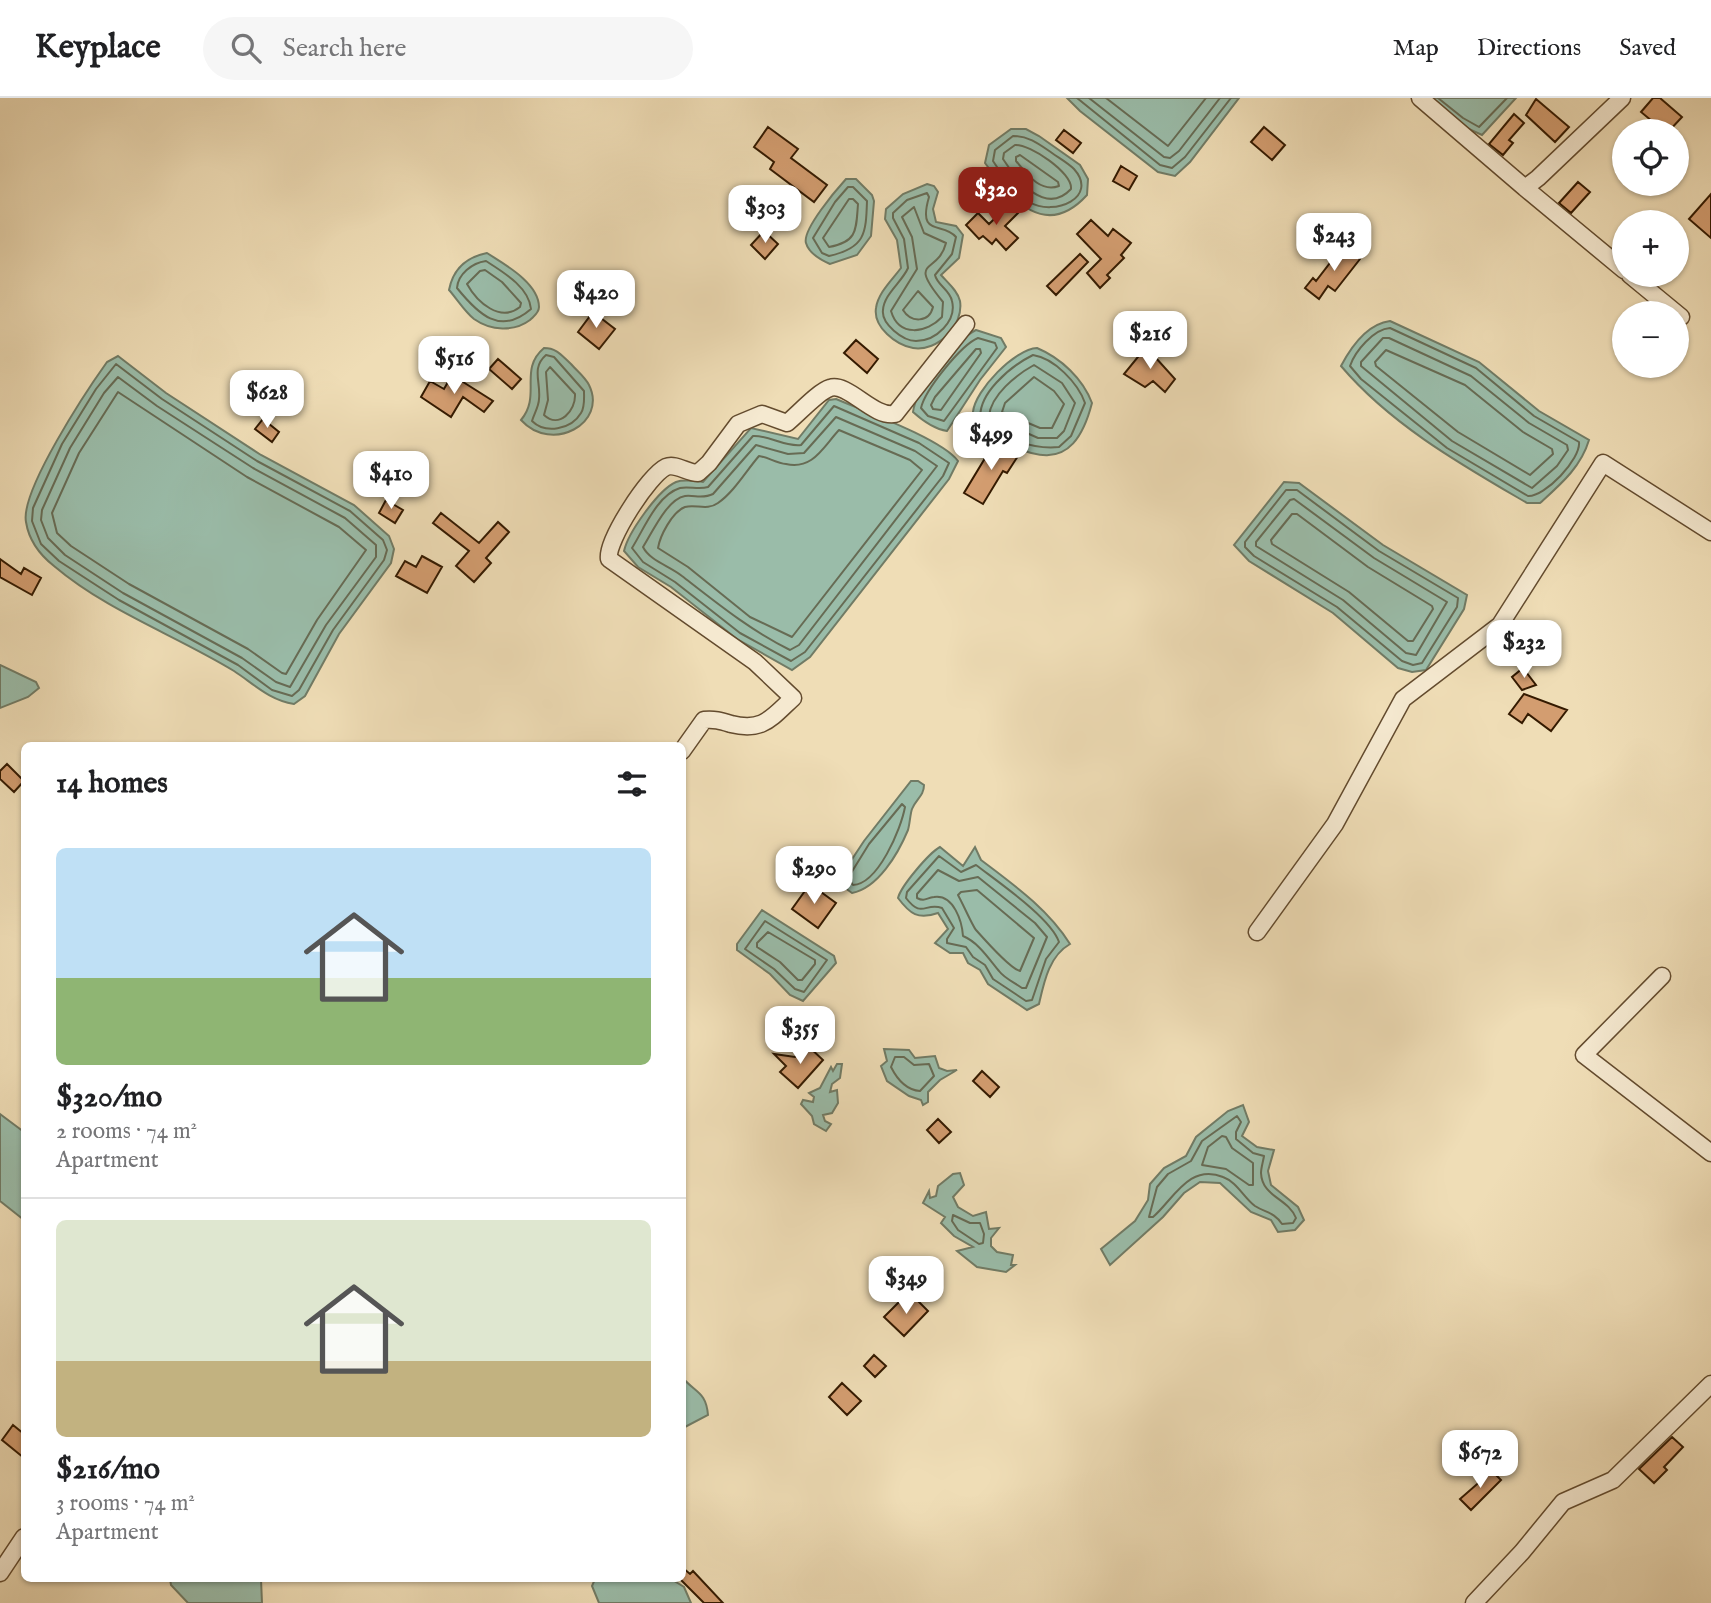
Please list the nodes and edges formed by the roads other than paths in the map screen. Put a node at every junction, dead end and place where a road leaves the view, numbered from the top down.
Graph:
1 (1420, 98) edge
2 (1622, 98) edge
3 (1525, 188) junction
4 (1612, 260) edge
5 (1645, 287) edge
6 (1662, 301) edge
7 (966, 324) dead end
8 (1711, 533) edge
9 (686, 745) edge
10 (1257, 932) dead end
11 (1662, 976) dead end
12 (1711, 1153) edge
13 (1711, 1384) edge
14 (21, 1542) edge
15 (0, 1573) edge
16 (1474, 1603) edge

1 - 3 street
2 - 3 street
3 - 4 street
5 - 6 street
7 - 9 street
8 - 10 street
11 - 12 street
13 - 16 street
14 - 15 street

